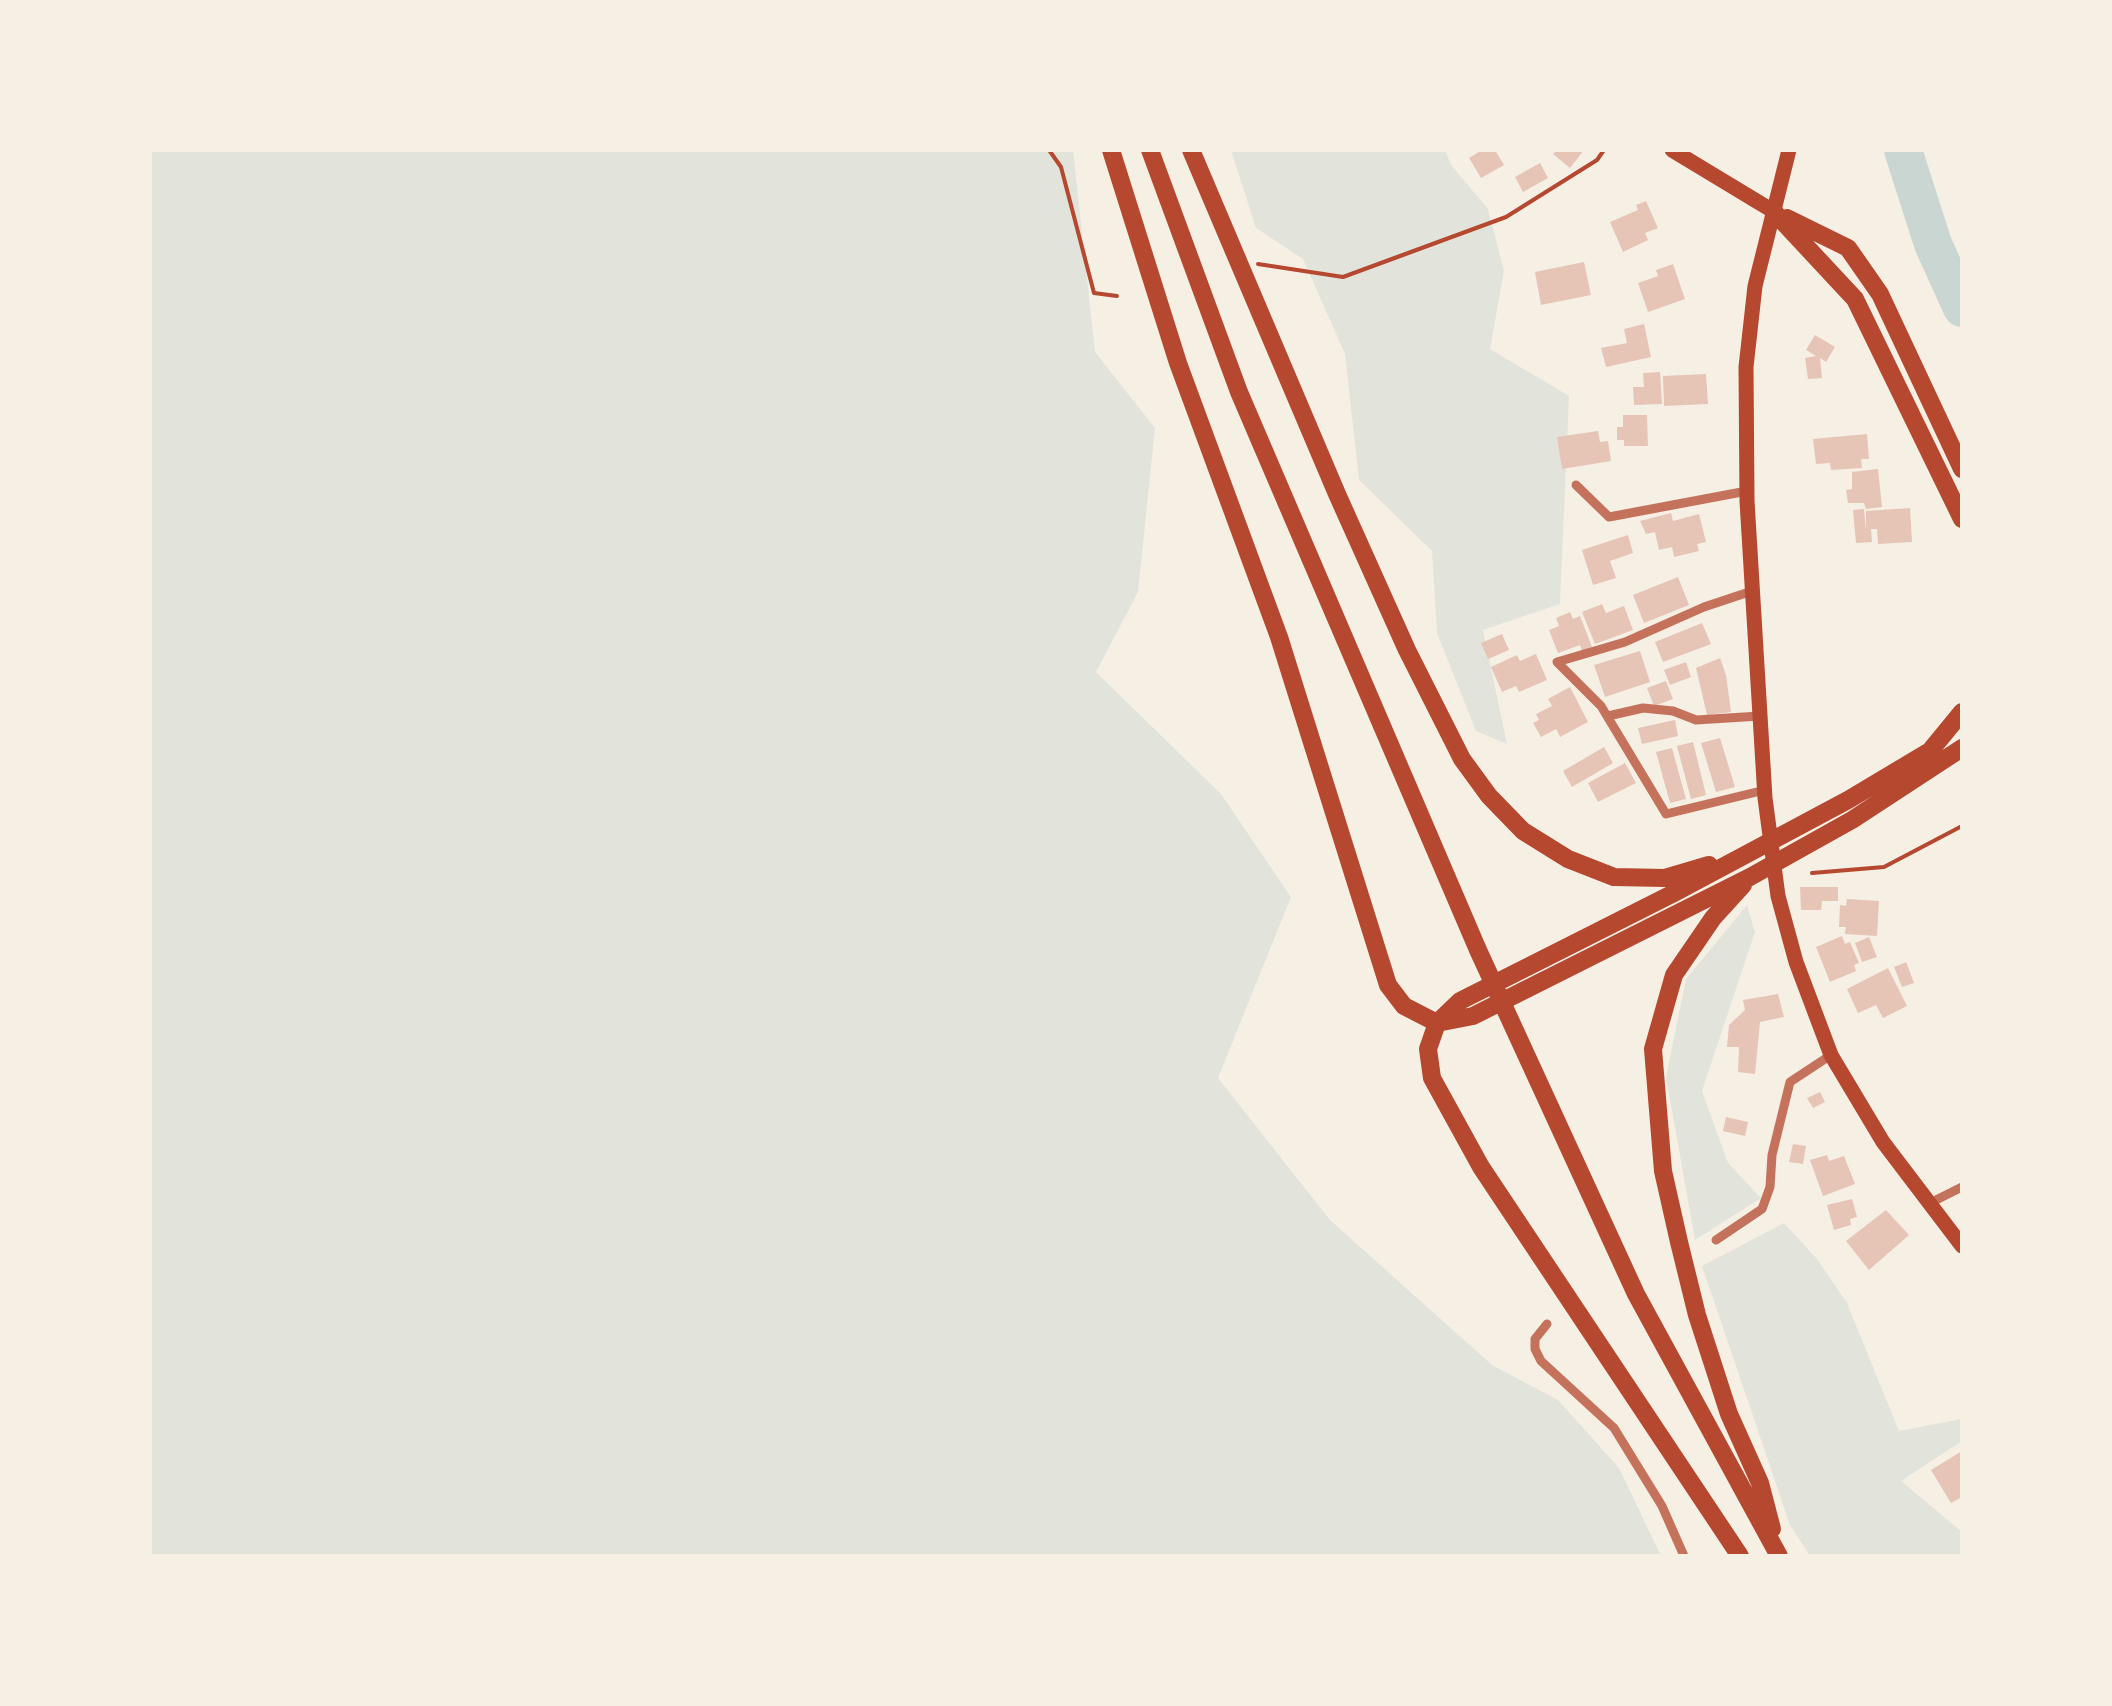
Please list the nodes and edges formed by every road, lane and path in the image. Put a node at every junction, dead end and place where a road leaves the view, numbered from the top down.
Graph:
1 (1050, 150) edge
2 (1111, 150) edge
3 (1150, 150) edge
4 (1191, 150) edge
5 (1604, 150) edge
6 (1672, 150) edge
7 (1789, 150) edge
8 (1773, 211) junction
9 (1258, 264) dead end
10 (1117, 296) dead end
11 (1962, 468) edge
12 (1576, 484) dead end
13 (1746, 491) junction
14 (1962, 519) edge
15 (1752, 591) junction
16 (1962, 712) edge
17 (1608, 716) junction
18 (1760, 716) junction
19 (1962, 748) edge
20 (1764, 790) junction
21 (1962, 826) edge
22 (1743, 854) junction
23 (1812, 873) dead end
24 (1750, 877) junction
25 (1436, 1022) junction
26 (1832, 1054) junction
27 (1962, 1188) edge
28 (1930, 1203) junction
29 (1716, 1240) dead end
30 (1962, 1246) edge
31 (1548, 1324) dead end
32 (1684, 1556) edge
33 (1740, 1556) edge
34 (1780, 1556) edge

1 - 10 path
2 - 25 highway
3 - 34 highway
4 - 22 highway
5 - 9 path
6 - 8 highway
7 - 8 highway
8 - 11 highway
8 - 13 highway
8 - 14 highway
12 - 13 street
13 - 15 highway
15 - 17 street
15 - 18 highway
16 - 22 highway
17 - 18 street
17 - 20 street
18 - 20 highway
19 - 24 highway
20 - 26 highway
21 - 23 path
22 - 25 highway
24 - 25 highway
24 - 34 highway
25 - 33 highway
26 - 28 highway
26 - 29 street
27 - 28 street
28 - 30 highway
31 - 32 street

